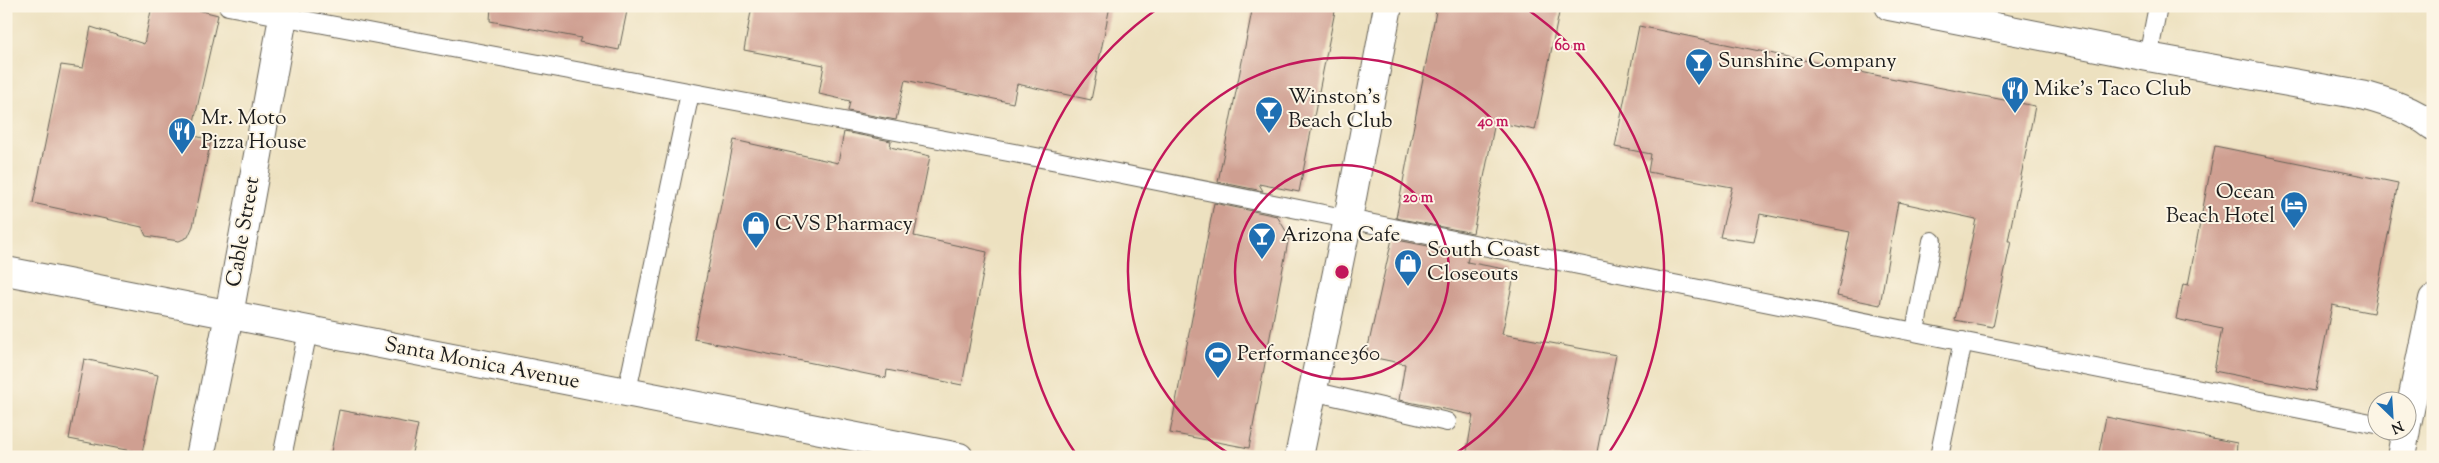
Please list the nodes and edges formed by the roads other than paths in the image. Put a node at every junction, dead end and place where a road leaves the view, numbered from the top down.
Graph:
1 (228, 6) edge
2 (1388, 6) edge
3 (1889, 6) edge
4 (2158, 6) edge
5 (284, 12) edge
6 (2148, 58) junction
7 (690, 93) junction
8 (2433, 126) edge
9 (1348, 219) junction
10 (1932, 242) dead end
11 (6, 271) edge
12 (2433, 299) edge
13 (229, 315) junction
14 (308, 331) junction
15 (1914, 331) junction
16 (1963, 341) junction
17 (2414, 390) edge
18 (1312, 391) junction
19 (627, 392) junction
20 (1448, 422) dead end
21 (2366, 422) edge
22 (2404, 440) edge
23 (200, 457) edge
24 (282, 457) edge
25 (959, 457) edge
26 (1299, 457) edge
27 (1939, 457) edge
28 (2401, 457) edge

1 - 5 lane
2 - 9 street
3 - 6 street
4 - 6 lane
5 - 7 lane
5 - 13 street, Cable Street
6 - 8 street
7 - 9 lane
7 - 19 lane
9 - 15 lane
9 - 18 street
10 - 15 lane
11 - 13 street, Santa Monica Avenue
12 - 17 street
13 - 14 street, Santa Monica Avenue
13 - 23 street, Cable Street
14 - 19 street, Santa Monica Avenue
14 - 24 lane
15 - 16 lane
16 - 21 lane
16 - 27 lane
18 - 20 lane
18 - 26 street
19 - 25 street, Santa Monica Avenue
22 - 28 street

